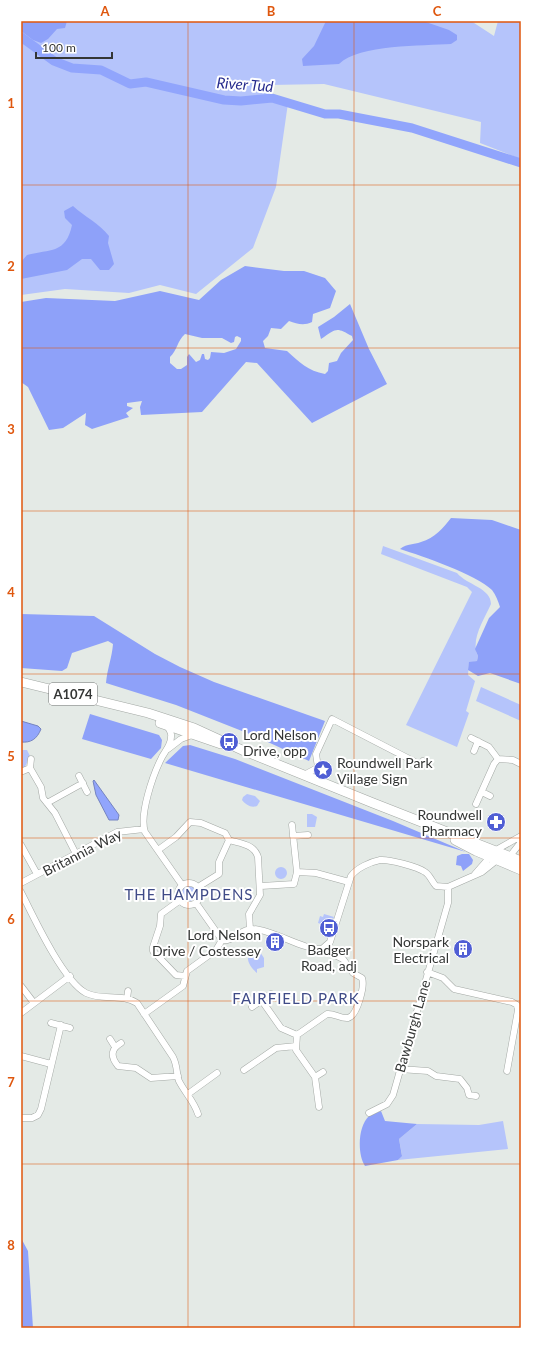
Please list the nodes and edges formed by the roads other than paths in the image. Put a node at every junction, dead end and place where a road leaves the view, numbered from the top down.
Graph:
1 (21, 682) edge
2 (21, 686) edge
3 (41, 687) junction
4 (121, 707) junction
5 (167, 726) junction
6 (192, 735) junction
7 (471, 738) dead end
8 (478, 741) junction
9 (167, 749) junction
10 (242, 750) junction
11 (474, 751) dead end
12 (31, 759) dead end
13 (498, 759) junction
14 (521, 764) edge
15 (421, 766) dead end
16 (319, 767) junction
17 (30, 768) junction
18 (23, 772) dead end
19 (304, 775) junction
20 (79, 776) dead end
21 (83, 783) junction
22 (324, 783) junction
23 (87, 792) dead end
24 (482, 792) junction
25 (490, 796) dead end
26 (47, 803) junction
27 (476, 804) dead end
28 (292, 825) dead end
29 (144, 828) junction
30 (308, 835) dead end
31 (293, 836) junction
32 (521, 836) edge
33 (229, 840) junction
34 (521, 842) edge
35 (21, 845) edge
36 (158, 850) junction
37 (76, 854) junction
38 (494, 855) junction
39 (510, 856) junction
40 (521, 861) edge
41 (521, 870) edge
42 (297, 872) junction
43 (37, 874) junction
44 (349, 882) junction
45 (21, 883) edge
46 (182, 885) junction
47 (261, 886) junction
48 (198, 887) junction
49 (448, 887) junction
50 (21, 892) edge
51 (179, 901) junction
52 (196, 903) junction
53 (250, 929) junction
54 (222, 940) junction
55 (326, 947) junction
56 (427, 972) junction
57 (70, 976) junction
58 (185, 976) junction
59 (21, 986) edge
60 (128, 990) dead end
61 (271, 994) dead end
62 (127, 999) junction
63 (262, 1001) junction
64 (34, 1003) junction
65 (252, 1007) dead end
66 (21, 1013) edge
67 (144, 1014) junction
68 (51, 1023) dead end
69 (61, 1026) junction
70 (70, 1028) dead end
71 (297, 1035) junction
72 (110, 1039) dead end
73 (121, 1043) dead end
74 (115, 1046) junction
75 (296, 1046) junction
76 (21, 1056) edge
77 (501, 1063) dead end
78 (51, 1064) junction
79 (508, 1064) junction
80 (118, 1066) junction
81 (400, 1069) junction
82 (244, 1070) dead end
83 (507, 1071) dead end
84 (114, 1072) dead end
85 (323, 1072) dead end
86 (217, 1073) dead end
87 (178, 1076) junction
88 (316, 1078) junction
89 (188, 1094) junction
90 (476, 1096) dead end
91 (320, 1107) dead end
92 (369, 1113) dead end
93 (198, 1114) dead end
94 (21, 1118) edge

1 - 3 highway, A1074
2 - 3 highway, A1074
3 - 4 highway, A1074
4 - 5 highway, A1074
4 - 10 highway, A1074
5 - 6 highway, A1074
5 - 9 street
6 - 9 street
6 - 10 highway, A1074
7 - 8 street
8 - 11 street
8 - 13 street
9 - 29 street
10 - 19 highway, A1074
12 - 17 street
13 - 14 street
13 - 24 street
15 - 16 street
16 - 19 street
16 - 22 street
17 - 18 street
17 - 26 street
19 - 22 highway, A1074
20 - 21 street
21 - 23 street
21 - 26 street
22 - 38 highway, A1074
24 - 25 street
24 - 27 street
26 - 37 street
28 - 31 street
29 - 36 street
29 - 37 street, Britannia Way
30 - 31 street
31 - 42 street
32 - 38 street
33 - 36 street
33 - 47 street
33 - 48 street
34 - 39 street
35 - 43 street
36 - 46 street
37 - 43 street, Britannia Way
38 - 39 highway, A1074
38 - 41 highway, A1074
38 - 49 street
39 - 40 highway, A1074
42 - 44 street
42 - 47 street
43 - 45 street, Britannia Way
44 - 49 street
44 - 55 street
46 - 48 street
46 - 51 street
47 - 53 street
48 - 52 street
49 - 56 street, Bawburgh Lane
50 - 57 street
51 - 52 street
51 - 58 street
52 - 54 street
53 - 54 street
53 - 55 street
54 - 58 street
55 - 71 street
56 - 79 street
56 - 81 street, Bawburgh Lane
57 - 62 street
57 - 64 street
58 - 67 street
59 - 64 street
60 - 62 street
61 - 63 street
62 - 67 street
63 - 65 street
63 - 71 street
64 - 66 street
67 - 87 street
68 - 69 street
69 - 70 street
69 - 78 street
71 - 75 street
72 - 74 street
73 - 74 street
74 - 80 street
75 - 82 street
75 - 88 street
76 - 78 street
77 - 79 street
78 - 94 street
79 - 83 street
80 - 84 street
80 - 87 street
81 - 90 street
81 - 92 street, Bawburgh Lane
85 - 88 street
86 - 89 street
87 - 89 street
88 - 91 street
89 - 93 street

